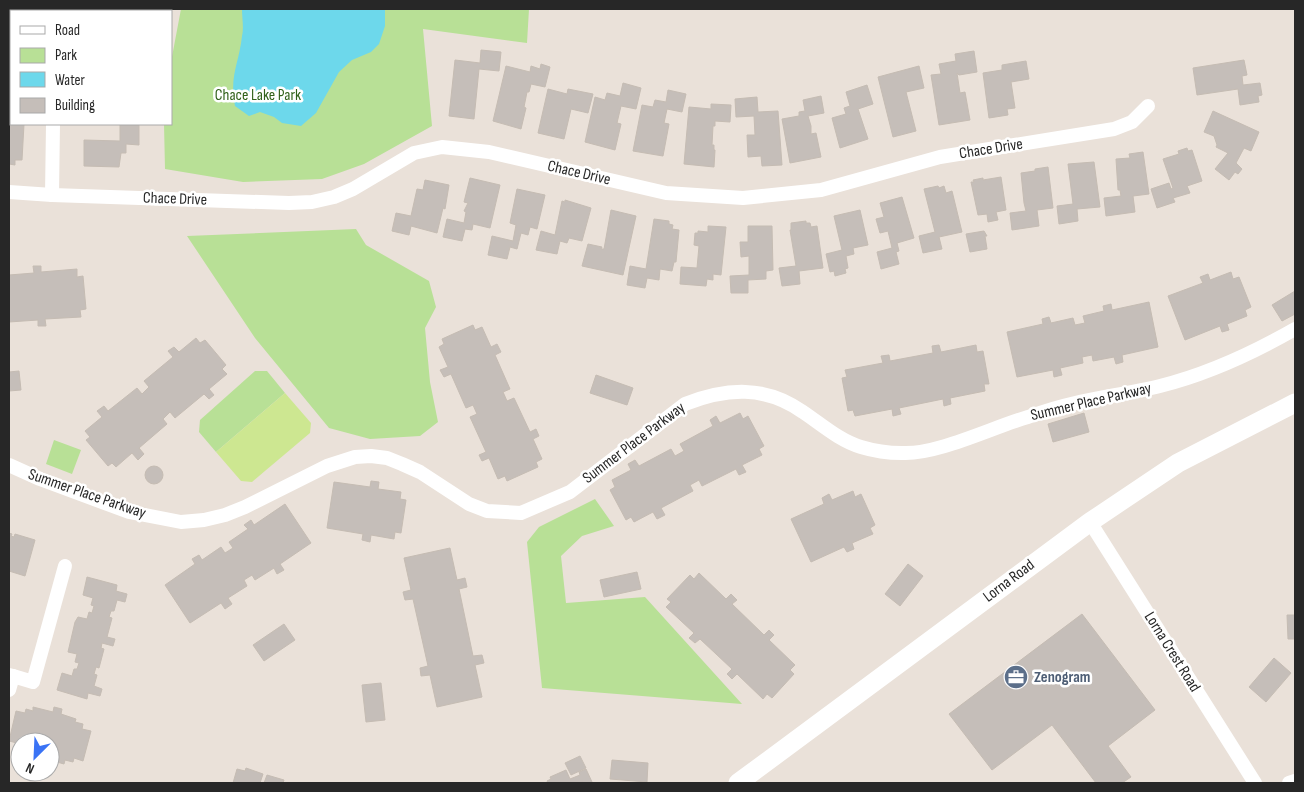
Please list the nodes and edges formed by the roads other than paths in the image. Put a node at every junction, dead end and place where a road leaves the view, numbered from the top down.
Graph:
1 (1148, 106) dead end
2 (53, 125) edge
3 (9, 192) edge
4 (52, 195) junction
5 (1295, 329) edge
6 (1295, 402) edge
7 (9, 465) edge
8 (1090, 522) junction
9 (65, 566) dead end
10 (11, 675) edge
11 (9, 690) edge
12 (1295, 780) edge
13 (738, 783) edge
14 (1255, 783) edge
15 (1289, 783) edge

1 - 4 street, Chace Drive
2 - 4 street
3 - 4 street, Chace Drive
5 - 7 street, Summer Place Parkway
6 - 8 street, Lorna Road
8 - 13 street, Lorna Road
8 - 14 street, Lorna Crest Road
9 - 10 street
10 - 11 street
12 - 15 street

